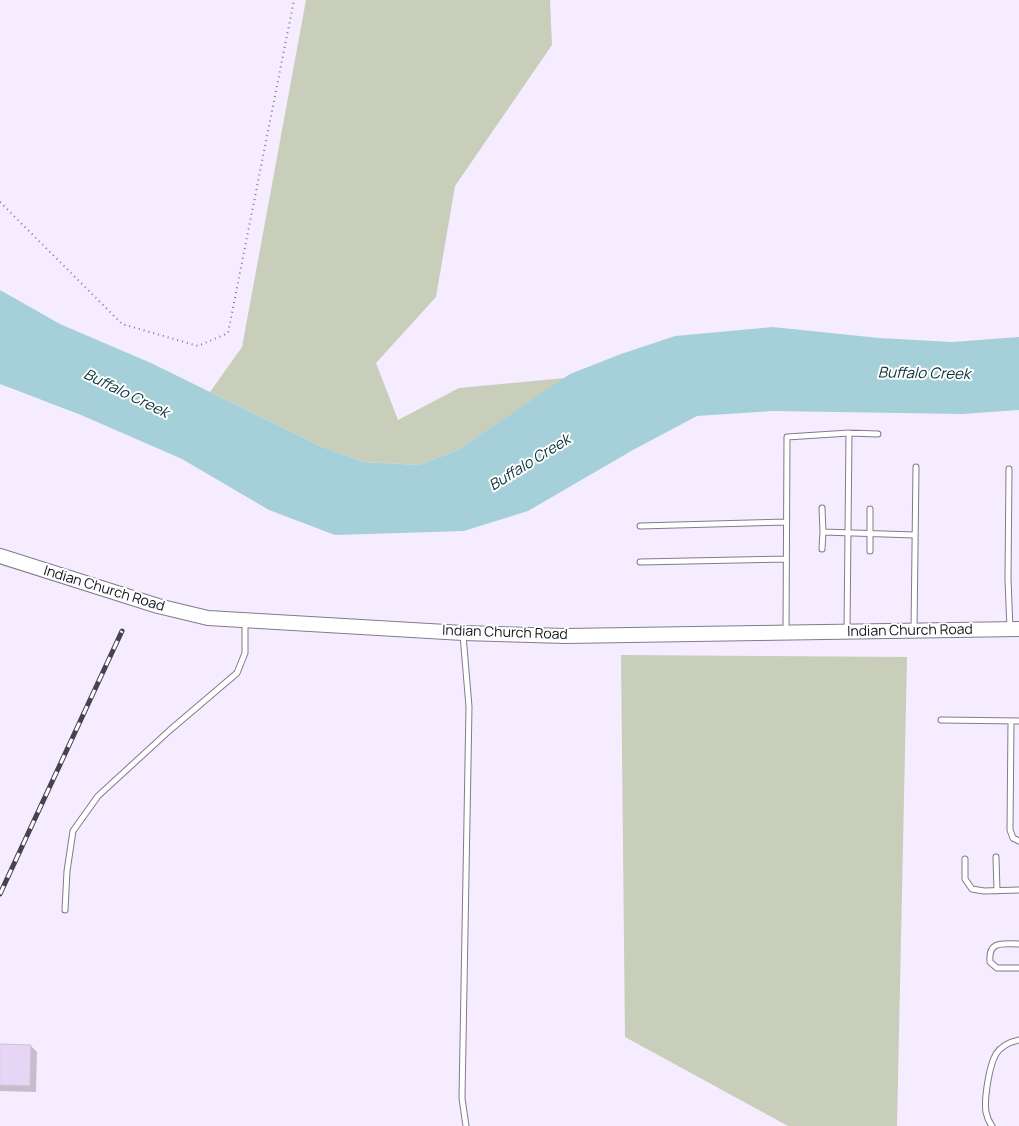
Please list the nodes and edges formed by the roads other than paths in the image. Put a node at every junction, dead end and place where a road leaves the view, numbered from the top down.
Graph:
1 (849, 433) junction
2 (878, 434) dead end
3 (916, 466) dead end
4 (1009, 469) dead end
5 (822, 508) dead end
6 (870, 509) dead end
7 (786, 522) junction
8 (640, 526) dead end
9 (823, 532) junction
10 (848, 533) junction
11 (870, 534) junction
12 (915, 535) junction
13 (822, 549) dead end
14 (870, 551) dead end
15 (0, 556) edge
16 (786, 559) junction
17 (640, 562) dead end
18 (245, 620) junction
19 (1014, 629) edge
20 (914, 631) junction
21 (847, 632) junction
22 (463, 633) junction
23 (786, 633) junction
24 (941, 720) dead end
25 (1011, 721) junction
26 (1019, 721) edge
27 (1019, 841) edge
28 (996, 857) dead end
29 (965, 859) dead end
30 (1019, 890) edge
31 (997, 891) junction
32 (66, 910) dead end
33 (1019, 944) edge
34 (1019, 968) edge
35 (1019, 1040) edge
36 (466, 1126) edge
37 (992, 1126) edge

1 - 2 lane
1 - 7 lane
1 - 10 lane
3 - 12 lane
4 - 19 lane
5 - 9 lane
6 - 11 lane
7 - 8 lane
7 - 16 lane
9 - 10 lane
9 - 13 lane
10 - 11 lane
10 - 21 lane
11 - 12 lane
11 - 14 lane
12 - 20 lane
15 - 18 street, Indian Church Road
16 - 17 lane
16 - 23 lane
18 - 22 street, Indian Church Road
18 - 32 lane
19 - 20 street, Indian Church Road
20 - 21 street, Indian Church Road
21 - 23 street, Indian Church Road
22 - 23 street, Indian Church Road
22 - 36 lane
24 - 25 lane
25 - 26 lane
25 - 27 lane
28 - 31 lane
29 - 31 lane
30 - 31 lane
33 - 34 lane
35 - 37 lane

